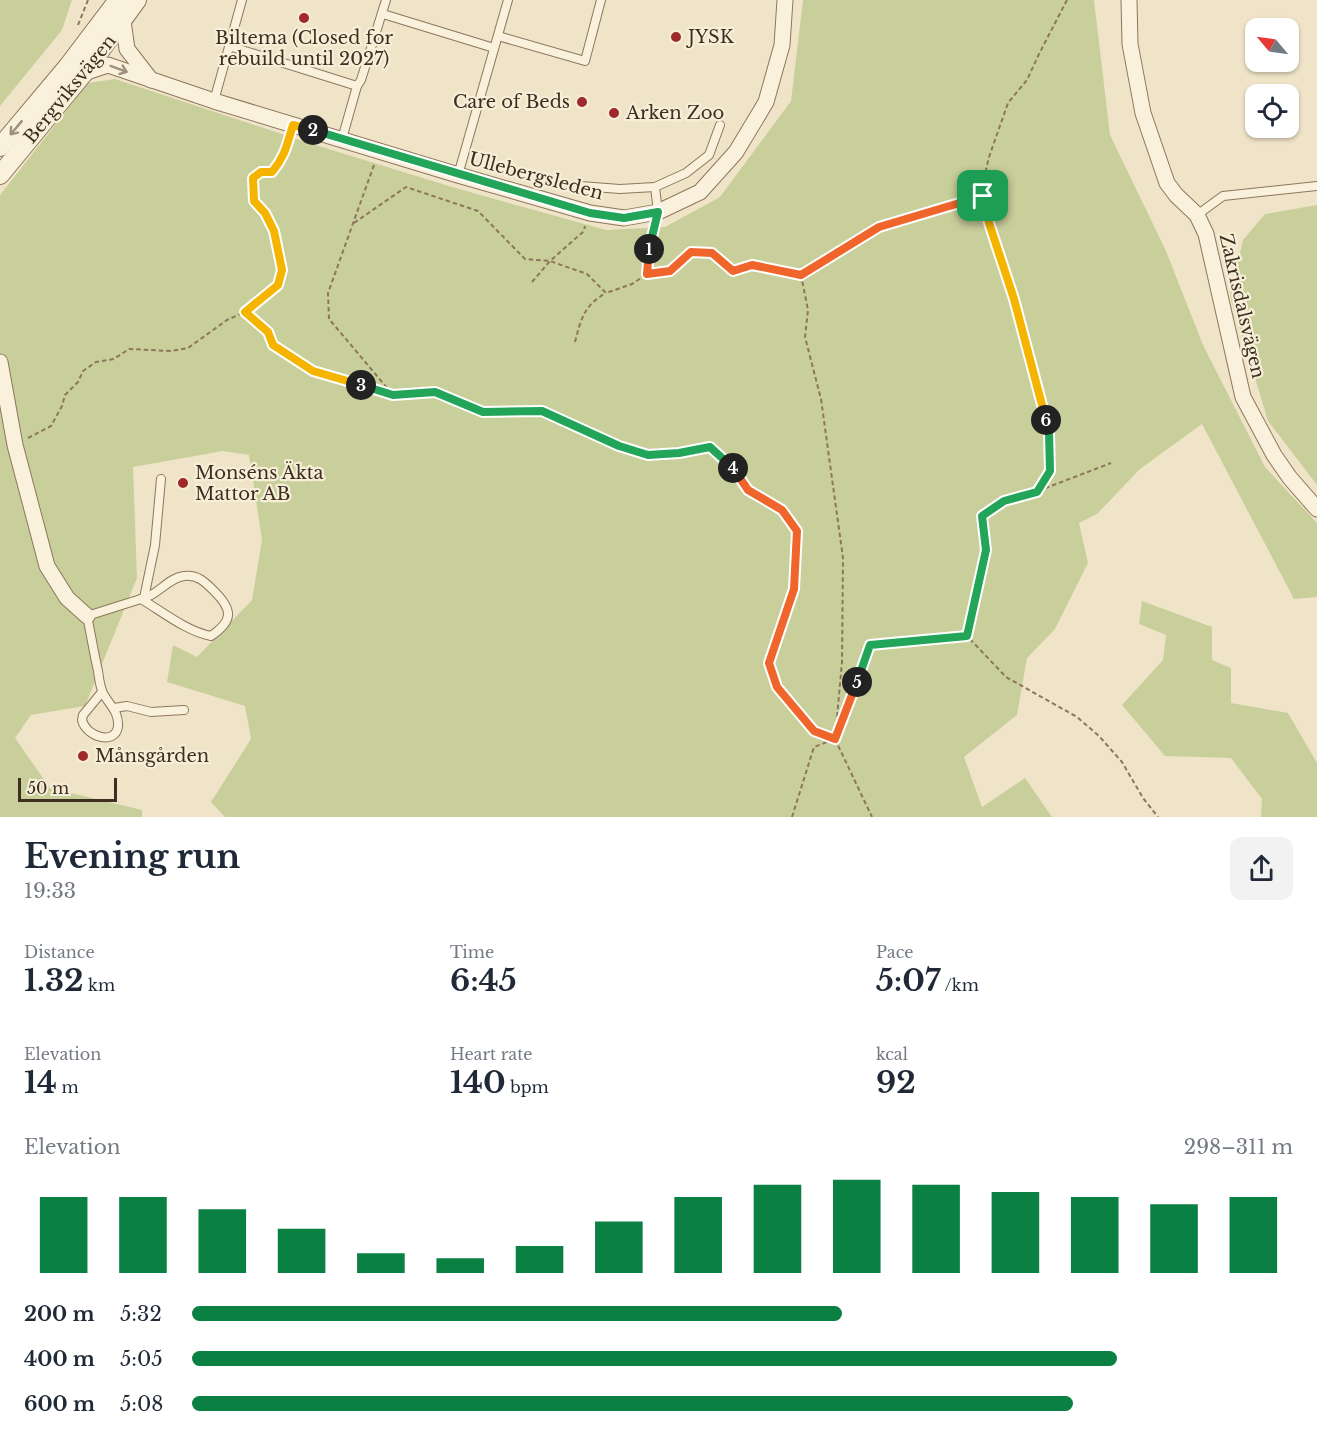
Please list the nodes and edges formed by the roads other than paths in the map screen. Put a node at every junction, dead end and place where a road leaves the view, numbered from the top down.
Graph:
1 (118, 0) edge
2 (137, 0) edge
3 (242, 0) edge
4 (386, 0) edge
5 (508, 0) edge
6 (601, 0) edge
7 (785, 0) edge
8 (1129, 0) edge
9 (382, 14) junction
10 (123, 21) junction
11 (498, 36) junction
12 (229, 46) junction
13 (494, 48) junction
14 (84, 73) junction
15 (153, 82) junction
16 (357, 86) junction
17 (214, 101) junction
18 (720, 125) dead end
19 (342, 139) junction
20 (0, 147) edge
21 (0, 175) edge
22 (458, 175) junction
23 (580, 186) dead end
24 (1317, 186) edge
25 (655, 187) junction
26 (658, 212) junction
27 (1197, 215) junction
28 (0, 362) edge
29 (161, 479) dead end
30 (1317, 509) edge
31 (142, 598) junction
32 (87, 616) junction
33 (102, 692) junction
34 (114, 708) junction
35 (184, 710) dead end

1 -> 20 street, Bergviksvägen
2 - 10 street, Bergviksvägen
3 - 12 lane
4 - 9 lane
5 - 11 lane
6 - 11 lane
7 - 26 street, Ullebergsleden
8 - 27 street, Zakrisdalsvägen
9 - 13 lane
9 - 16 lane
10 - 14 street, Bergviksvägen
10 - 15 street
11 - 13 lane
12 - 16 lane
12 - 17 lane
13 - 22 lane
14 -> 15 street, Ullebergsleden
14 - 21 street, Bergviksvägen
15 - 17 street, Ullebergsleden
16 - 19 lane
17 - 19 street, Ullebergsleden
18 - 25 lane
19 - 22 street, Ullebergsleden
22 - 26 street, Ullebergsleden
23 - 25 lane
24 - 27 lane
25 - 26 lane
27 - 30 street, Zakrisdalsvägen
28 - 32 street
29 - 31 lane
31 - 31 lane
31 - 32 lane
32 - 33 lane
33 - 34 lane
33 - 34 lane
34 - 35 lane

